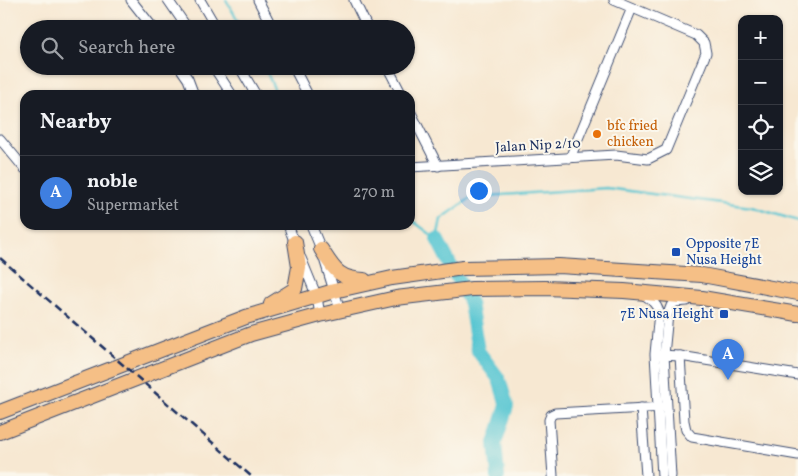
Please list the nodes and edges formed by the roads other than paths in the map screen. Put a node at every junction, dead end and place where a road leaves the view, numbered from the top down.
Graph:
1 (131, 0) edge
2 (168, 0) edge
3 (200, 0) edge
4 (258, 0) edge
5 (354, 0) edge
6 (614, 0) edge
7 (632, 8) junction
8 (147, 20) edge
9 (182, 20) edge
10 (212, 20) edge
11 (268, 20) edge
12 (364, 20) edge
13 (186, 75) edge
14 (219, 75) edge
15 (244, 75) edge
16 (298, 75) edge
17 (392, 75) edge
18 (192, 90) edge
19 (229, 90) edge
20 (253, 90) edge
21 (305, 90) edge
22 (399, 90) edge
23 (415, 121) edge
24 (0, 138) edge
25 (570, 158) junction
26 (20, 163) edge
27 (438, 166) junction
28 (415, 167) edge
29 (290, 230) edge
30 (313, 230) edge
31 (295, 242) junction
32 (321, 249) junction
33 (392, 278) junction
34 (334, 291) junction
35 (640, 293) junction
36 (798, 293) edge
37 (316, 297) junction
38 (702, 298) junction
39 (340, 310) junction
40 (798, 314) edge
41 (320, 315) junction
42 (246, 317) junction
43 (659, 354) junction
44 (680, 356) junction
45 (798, 375) edge
46 (662, 407) junction
47 (641, 408) junction
48 (0, 412) edge
49 (0, 432) edge
50 (798, 456) edge
51 (553, 476) edge
52 (646, 476) edge
53 (662, 476) edge
54 (671, 476) edge

1 - 8 street
2 - 9 street
3 - 10 street
4 - 11 street
5 - 12 street
6 - 7 street
7 - 25 street
7 - 25 street, Jalan Nip 2/10
13 - 18 street
14 - 19 street
15 - 20 street
16 - 21 street
17 - 22 street
23 - 27 street
24 - 26 street
25 - 27 street, Jalan Nip 2/10
27 - 28 street, Jalan Nip 2/10
29 - 31 street
30 - 32 street
31 - 37 street
31 - 42 main road
32 - 33 main road
32 - 34 street
33 - 34 main road
33 - 36 main road
34 - 37 main road
34 - 39 street
35 - 38 main road
35 - 39 main road
35 - 43 street
37 - 41 street
37 - 42 main road
38 - 40 main road
38 - 43 street
39 - 41 main road
41 - 49 main road
42 - 48 main road
43 - 44 street
43 - 46 street
44 - 45 street
44 - 50 street
46 - 47 street
46 - 53 street
46 - 54 street
47 - 51 street
47 - 52 street

